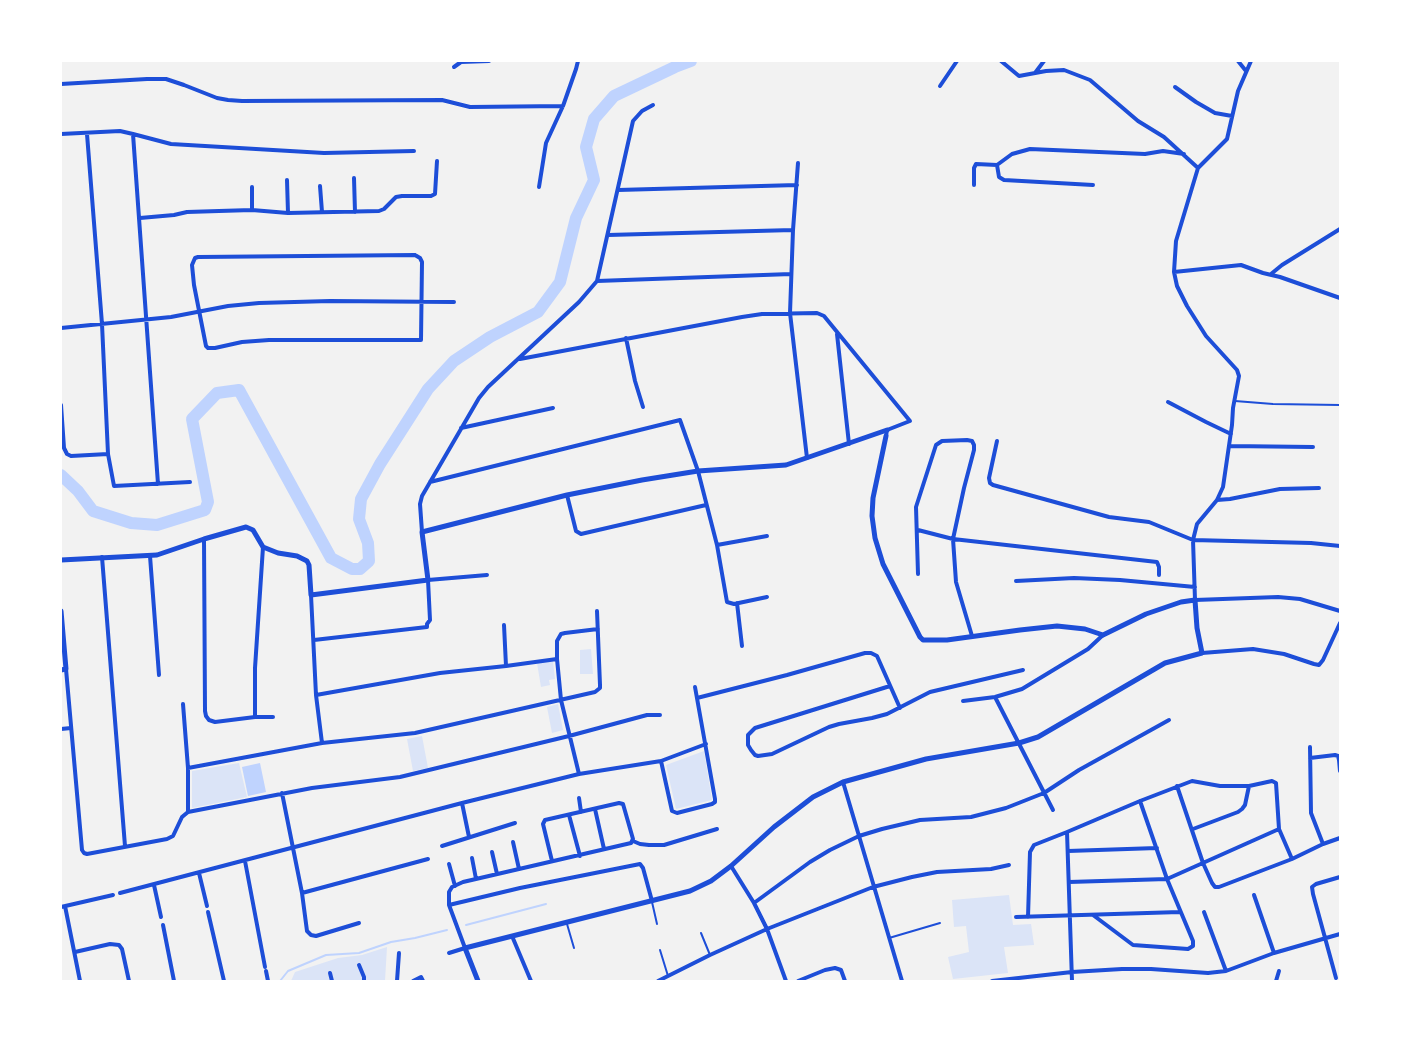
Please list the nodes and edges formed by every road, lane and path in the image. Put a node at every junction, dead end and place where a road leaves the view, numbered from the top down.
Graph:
1 (489, 61) edge
2 (578, 61) edge
3 (957, 61) edge
4 (1044, 61) edge
5 (1238, 61) edge
6 (1251, 61) edge
7 (1002, 62) edge
8 (454, 67) dead end
9 (1246, 71) junction
10 (1035, 73) junction
11 (61, 84) edge
12 (940, 86) dead end
13 (1175, 87) dead end
14 (653, 105) dead end
15 (563, 106) junction
16 (1232, 116) junction
17 (61, 134) edge
18 (87, 134) junction
19 (133, 134) junction
20 (414, 151) dead end
21 (1184, 154) junction
22 (437, 161) dead end
23 (798, 163) dead end
24 (997, 165) junction
25 (1198, 168) junction
26 (354, 178) dead end
27 (287, 180) dead end
28 (974, 185) dead end
29 (1093, 185) dead end
30 (320, 186) dead end
31 (796, 186) junction
32 (252, 187) dead end
33 (538, 187) dead end
34 (618, 190) junction
35 (252, 210) junction
36 (322, 212) junction
37 (354, 212) junction
38 (288, 213) junction
39 (140, 218) junction
40 (793, 230) junction
41 (1340, 230) edge
42 (608, 235) junction
43 (418, 248) dead end
44 (415, 255) junction
45 (1174, 272) junction
46 (791, 274) junction
47 (1271, 274) junction
48 (597, 281) junction
49 (1340, 298) edge
50 (421, 302) junction
51 (454, 302) dead end
52 (198, 311) junction
53 (790, 313) junction
54 (147, 320) junction
55 (102, 324) junction
56 (61, 328) edge
57 (837, 332) junction
58 (626, 338) junction
59 (520, 359) junction
60 (1234, 401) junction
61 (1168, 402) dead end
62 (61, 405) edge
63 (1340, 405) edge
64 (643, 407) dead end
65 (553, 408) dead end
66 (461, 428) junction
67 (887, 430) junction
68 (1231, 434) junction
69 (886, 436) joint
70 (997, 441) dead end
71 (849, 444) junction
72 (1229, 446) junction
73 (1313, 447) dead end
74 (108, 454) junction
75 (807, 458) junction
76 (698, 471) junction
77 (190, 482) dead end
78 (430, 482) junction
79 (158, 484) junction
80 (1319, 488) dead end
81 (568, 495) junction
82 (1216, 500) junction
83 (706, 505) junction
84 (918, 530) junction
85 (422, 532) junction
86 (767, 536) dead end
87 (204, 539) junction
88 (954, 539) junction
89 (1194, 540) junction
90 (717, 545) junction
91 (1340, 546) edge
92 (263, 547) junction
93 (150, 556) junction
94 (102, 557) junction
95 (61, 560) edge
96 (918, 574) dead end
97 (1159, 574) dead end
98 (487, 575) dead end
99 (428, 580) junction
100 (1016, 581) dead end
101 (1195, 587) junction
102 (311, 595) junction
103 (768, 597) dead end
104 (1195, 600) junction
105 (737, 603) junction
106 (61, 611) edge
107 (596, 611) dead end
108 (1340, 611) edge
109 (62, 619) edge
110 (1340, 623) edge
111 (504, 625) dead end
112 (598, 629) junction
113 (1103, 635) junction
114 (972, 636) junction
115 (314, 640) junction
116 (742, 646) dead end
117 (1202, 653) junction
118 (556, 658) junction
119 (506, 666) junction
120 (63, 669) edge
121 (1024, 670) dead end
122 (159, 675) dead end
123 (890, 686) junction
124 (695, 687) dead end
125 (316, 695) junction
126 (995, 697) junction
127 (697, 698) junction
128 (561, 700) junction
129 (963, 701) dead end
130 (183, 704) dead end
131 (900, 708) junction
132 (660, 715) dead end
133 (255, 717) junction
134 (273, 717) dead end
135 (1169, 720) dead end
136 (71, 728) junction
137 (61, 729) edge
138 (569, 736) junction
139 (322, 743) junction
140 (1019, 743) junction
141 (706, 744) junction
142 (1310, 747) dead end
143 (1310, 758) junction
144 (661, 761) junction
145 (188, 768) junction
146 (1340, 771) edge
147 (579, 774) junction
148 (844, 782) junction
149 (1178, 786) junction
150 (1249, 786) junction
151 (282, 793) junction
152 (1044, 793) junction
153 (579, 798) dead end
154 (1140, 801) junction
155 (462, 803) junction
156 (595, 808) junction
157 (1053, 810) dead end
158 (188, 812) junction
159 (581, 812) junction
160 (568, 815) junction
161 (514, 823) dead end
162 (717, 829) dead end
163 (1193, 829) junction
164 (1279, 829) junction
165 (1067, 832) junction
166 (859, 836) junction
167 (469, 837) junction
168 (1340, 838) edge
169 (633, 841) junction
170 (513, 842) dead end
171 (1323, 844) junction
172 (124, 846) junction
173 (442, 846) dead end
174 (293, 848) junction
175 (1157, 848) junction
176 (604, 849) junction
177 (1068, 851) junction
178 (492, 852) dead end
179 (580, 856) junction
180 (472, 858) dead end
181 (428, 859) dead end
182 (1292, 859) junction
183 (245, 860) junction
184 (552, 861) junction
185 (1204, 863) junction
186 (449, 864) dead end
187 (1008, 865) dead end
188 (731, 866) junction
189 (519, 869) junction
190 (199, 873) junction
191 (497, 874) junction
192 (1340, 877) edge
193 (476, 879) junction
194 (1167, 879) junction
195 (1069, 882) junction
196 (154, 885) junction
197 (454, 886) junction
198 (873, 887) junction
199 (120, 893) dead end
200 (302, 893) junction
201 (113, 895) dead end
202 (1254, 895) dead end
203 (652, 901) junction
204 (754, 902) junction
205 (449, 905) junction
206 (63, 906) edge
207 (207, 906) dead end
208 (208, 912) dead end
209 (1180, 912) junction
210 (1204, 912) dead end
211 (1070, 915) junction
212 (1093, 915) junction
213 (161, 917) dead end
214 (1016, 917) dead end
215 (1028, 917) junction
216 (566, 922) junction
217 (359, 923) dead end
218 (940, 923) dead end
219 (657, 924) dead end
220 (162, 925) dead end
221 (767, 929) junction
222 (701, 933) dead end
223 (1340, 934) edge
224 (512, 936) junction
225 (1325, 937) junction
226 (889, 938) junction
227 (465, 948) junction
228 (574, 948) dead end
229 (660, 950) dead end
230 (75, 952) junction
231 (399, 953) dead end
232 (449, 953) dead end
233 (1274, 953) junction
234 (710, 955) junction
235 (359, 965) dead end
236 (1226, 970) junction
237 (1279, 970) dead end
238 (1072, 972) junction
239 (330, 973) dead end
240 (669, 978) edge
241 (1336, 978) dead end
242 (80, 981) edge
243 (129, 981) edge
244 (174, 981) edge
245 (224, 981) edge
246 (268, 981) edge
247 (332, 981) edge
248 (364, 981) edge
249 (397, 981) edge
250 (413, 981) edge
251 (423, 981) edge
252 (478, 981) edge
253 (531, 981) edge
254 (658, 981) edge
255 (786, 981) edge
256 (798, 981) edge
257 (845, 981) edge
258 (902, 981) edge
259 (992, 981) edge
260 (1072, 981) edge
261 (1276, 981) edge

1 - 8 street
2 - 15 street
3 - 12 street
4 - 10 street
5 - 9 street
6 - 9 street
7 - 10 street
9 - 16 street
10 - 21 street
11 - 15 street
13 - 16 street
14 - 34 street
15 - 33 street
16 - 25 street
17 - 18 street
18 - 19 street
18 - 55 street
19 - 20 street
19 - 39 street
21 - 24 street
21 - 25 street
22 - 37 street
23 - 31 street
24 - 28 street
24 - 29 street
25 - 45 street
26 - 37 street
27 - 38 street
30 - 36 street
31 - 34 street
31 - 40 street
32 - 35 street
34 - 42 street
35 - 38 street
35 - 39 street
36 - 37 street
36 - 38 street
39 - 54 street
40 - 42 street
40 - 46 street
41 - 47 street
42 - 48 street
43 - 44 street
44 - 50 street
44 - 52 street
45 - 47 street
45 - 60 street
46 - 48 street
46 - 53 street
47 - 49 street
48 - 59 street
50 - 51 street
50 - 52 street
50 - 52 street
52 - 54 street
53 - 57 street
53 - 58 street
53 - 75 street
54 - 55 street
54 - 79 street
55 - 56 street
55 - 74 street
57 - 67 street
57 - 71 street
58 - 59 street
58 - 64 street
59 - 66 street
60 - 63 lane
60 - 68 street
61 - 68 street
62 - 74 street
65 - 66 street
66 - 78 street
67 - 69 street
67 - 71 street
68 - 72 street
69 - 114 street
70 - 89 street
71 - 75 street
72 - 73 street
72 - 82 street
74 - 79 street
75 - 76 street
76 - 78 street
76 - 81 street
76 - 83 street
77 - 79 street
78 - 85 street
80 - 82 street
81 - 83 street
81 - 85 street
82 - 89 street
83 - 90 street
84 - 88 street
84 - 88 street
84 - 96 street
85 - 99 street
86 - 90 street
87 - 92 street
87 - 93 street
87 - 133 street
88 - 97 street
88 - 114 street
89 - 91 street
89 - 101 street
90 - 105 street
92 - 102 street
92 - 133 street
93 - 94 street
93 - 122 street
94 - 95 street
94 - 172 street
98 - 99 street
99 - 102 street
99 - 115 street
100 - 101 street
101 - 104 street
102 - 115 street
103 - 105 street
104 - 108 street
104 - 113 street
104 - 117 street
105 - 116 street
106 - 109 street
107 - 112 street
109 - 120 street
110 - 117 street
111 - 119 street
112 - 118 street
112 - 128 street
113 - 114 street
113 - 126 street
115 - 125 street
117 - 140 street
118 - 119 street
118 - 128 street
119 - 125 street
120 - 136 street
121 - 131 street
123 - 127 street
123 - 131 street
123 - 131 street
124 - 127 street
125 - 139 street
126 - 129 street
126 - 140 street
127 - 141 street
128 - 138 street
128 - 139 street
130 - 145 street
132 - 138 street
133 - 134 street
135 - 152 street
136 - 137 street
136 - 172 street
138 - 147 street
138 - 151 street
139 - 145 street
140 - 148 street
140 - 152 street
141 - 144 street
141 - 144 street
142 - 143 street
143 - 146 street
143 - 171 street
144 - 147 street
145 - 158 street
147 - 155 street
148 - 166 street
148 - 188 street
149 - 150 street
149 - 154 street
149 - 163 street
150 - 163 street
150 - 164 street
151 - 158 street
151 - 174 street
152 - 157 street
152 - 166 street
153 - 159 street
154 - 165 street
154 - 175 street
155 - 167 street
155 - 174 street
156 - 159 street
156 - 169 street
156 - 176 street
158 - 172 street
159 - 160 street
160 - 179 street
160 - 184 street
161 - 167 street
162 - 169 street
163 - 185 street
164 - 182 street
164 - 185 street
165 - 177 street
165 - 215 street
166 - 198 street
166 - 204 street
167 - 173 street
168 - 171 street
169 - 176 street
170 - 189 street
171 - 182 street
174 - 183 street
174 - 200 street
175 - 177 street
175 - 194 street
176 - 179 street
177 - 195 street
178 - 191 street
179 - 184 street
180 - 193 street
181 - 200 street
182 - 185 street
183 - 190 street
183 - 246 street
184 - 189 street
185 - 194 street
186 - 197 street
187 - 198 street
188 - 203 street
188 - 204 street
189 - 191 street
190 - 196 street
190 - 207 street
191 - 193 street
192 - 225 street
193 - 197 street
194 - 195 street
194 - 209 street
195 - 211 street
196 - 199 street
196 - 213 street
197 - 205 street
198 - 221 street
198 - 226 street
200 - 217 street
201 - 206 street
202 - 233 street
203 - 205 street
203 - 216 street
203 - 219 lane
204 - 221 street
205 - 227 street
206 - 230 street
208 - 245 street
209 - 212 street
209 - 212 street
210 - 236 street
211 - 212 street
211 - 215 street
211 - 238 street
214 - 215 street
216 - 224 street
216 - 228 lane
218 - 226 lane
220 - 244 street
221 - 234 street
221 - 255 street
222 - 234 lane
223 - 225 street
224 - 227 street
224 - 253 street
225 - 233 street
225 - 241 street
226 - 258 street
227 - 232 street
227 - 252 street
229 - 240 lane
230 - 242 street
230 - 243 street
231 - 249 street
233 - 236 street
234 - 240 street
235 - 248 street
236 - 238 street
237 - 261 street
238 - 259 street
238 - 260 street
239 - 247 street
240 - 254 street
250 - 251 street
256 - 257 street

